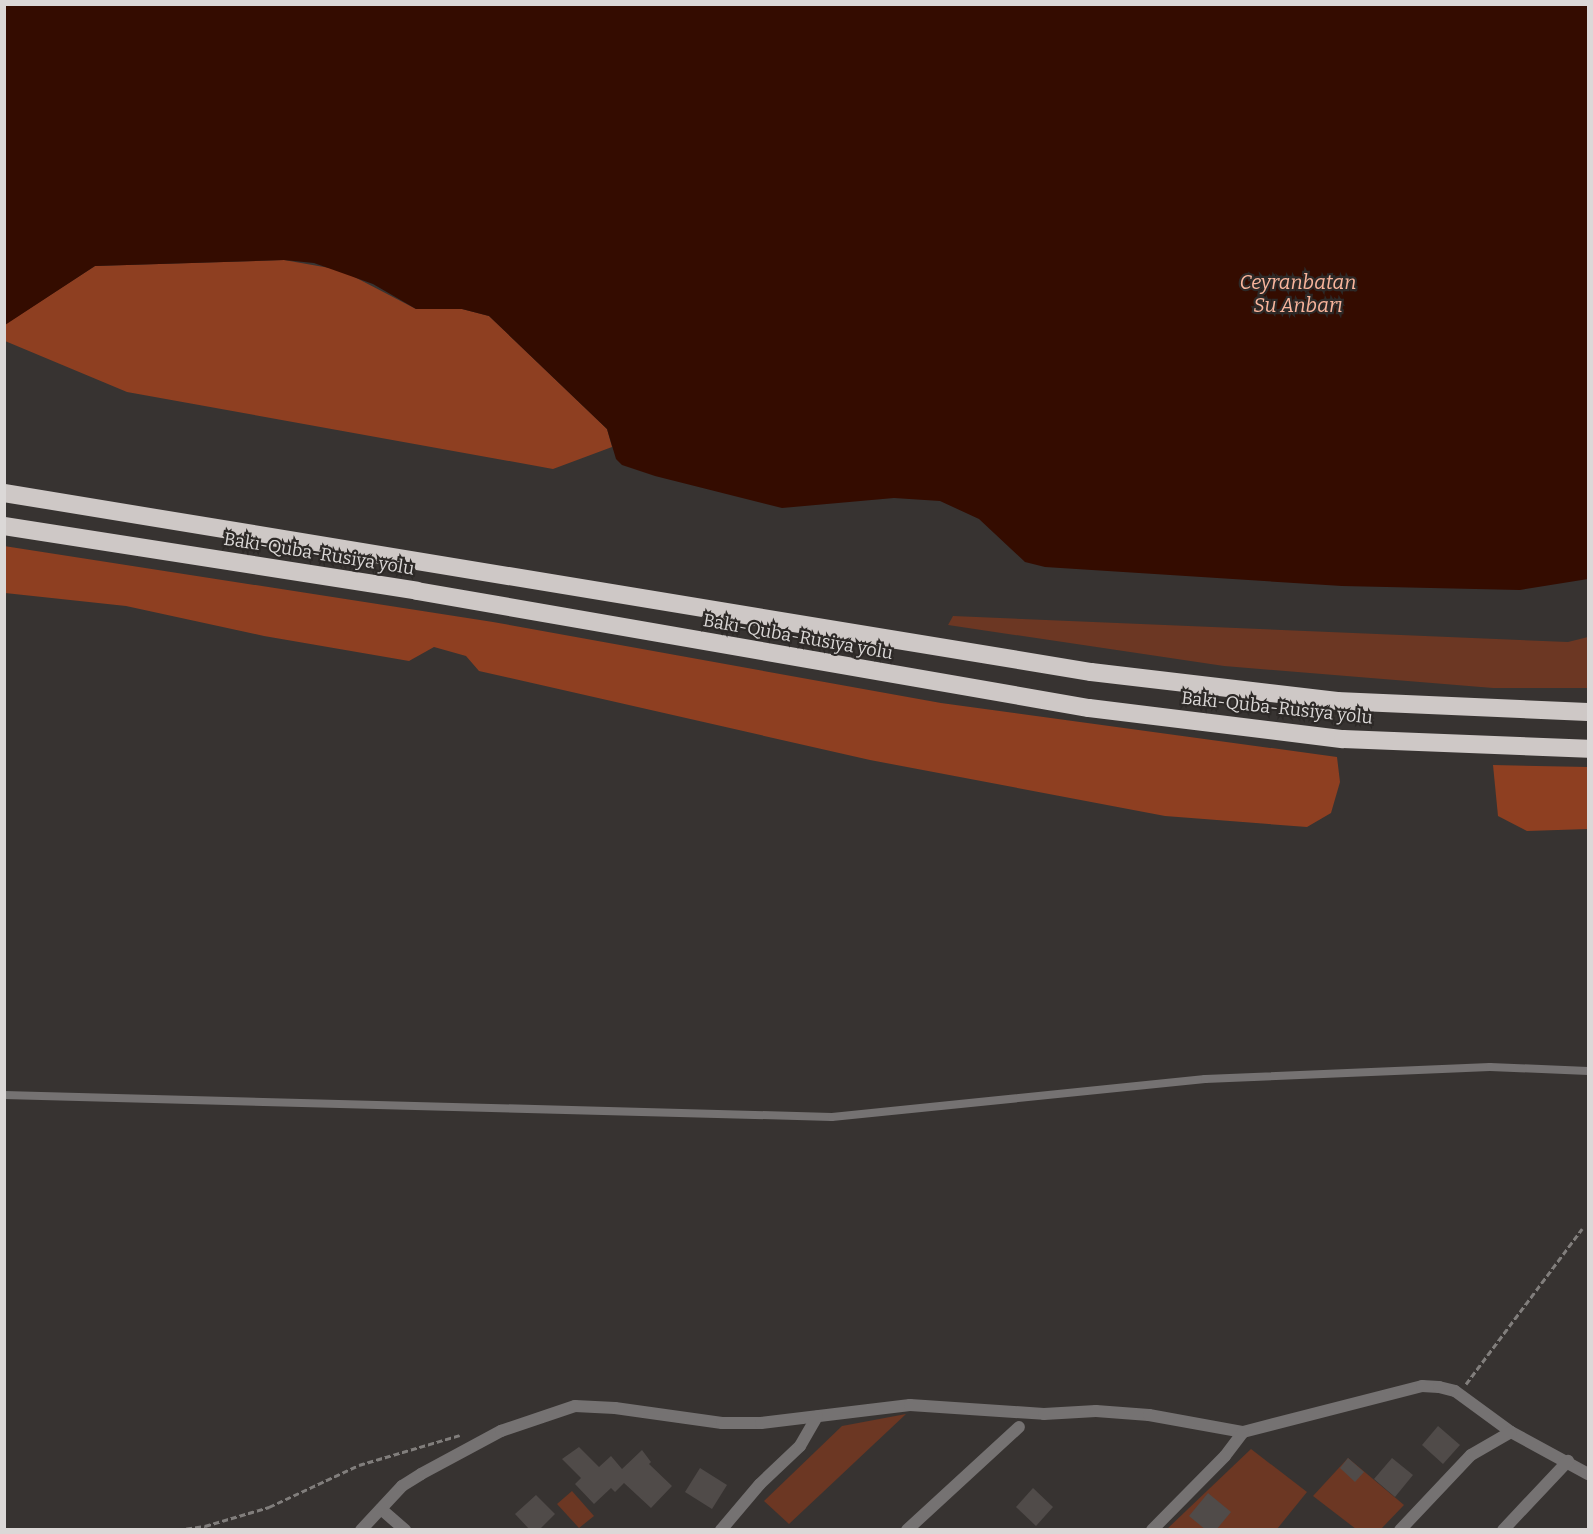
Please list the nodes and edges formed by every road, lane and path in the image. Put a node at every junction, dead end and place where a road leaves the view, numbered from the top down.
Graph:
1 (4, 493) edge
2 (4, 526) edge
3 (1588, 712) edge
4 (1588, 749) edge
5 (1588, 1071) edge
6 (4, 1095) edge
7 (1582, 1229) dead end
8 (1465, 1386) dead end
9 (817, 1417) junction
10 (1019, 1427) dead end
11 (1243, 1432) junction
12 (1511, 1432) junction
13 (468, 1434) dead end
14 (1568, 1461) junction
15 (1588, 1474) edge
16 (381, 1509) junction
17 (177, 1530) edge
18 (362, 1530) edge
19 (405, 1530) edge
20 (721, 1530) edge
21 (907, 1530) edge
22 (1152, 1530) edge
23 (1400, 1530) edge
24 (1503, 1530) edge

1 - 3 highway, Bakı-Quba-Rusiya yolu
2 - 4 highway, Bakı-Quba-Rusiya yolu
5 - 6 lane
7 - 8 path
9 - 11 street
9 - 16 street
9 - 20 street
10 - 21 street
11 - 12 street
11 - 22 street
12 - 14 street
12 - 23 street
13 - 17 path
14 - 15 street
14 - 24 street
16 - 18 street
16 - 19 street

